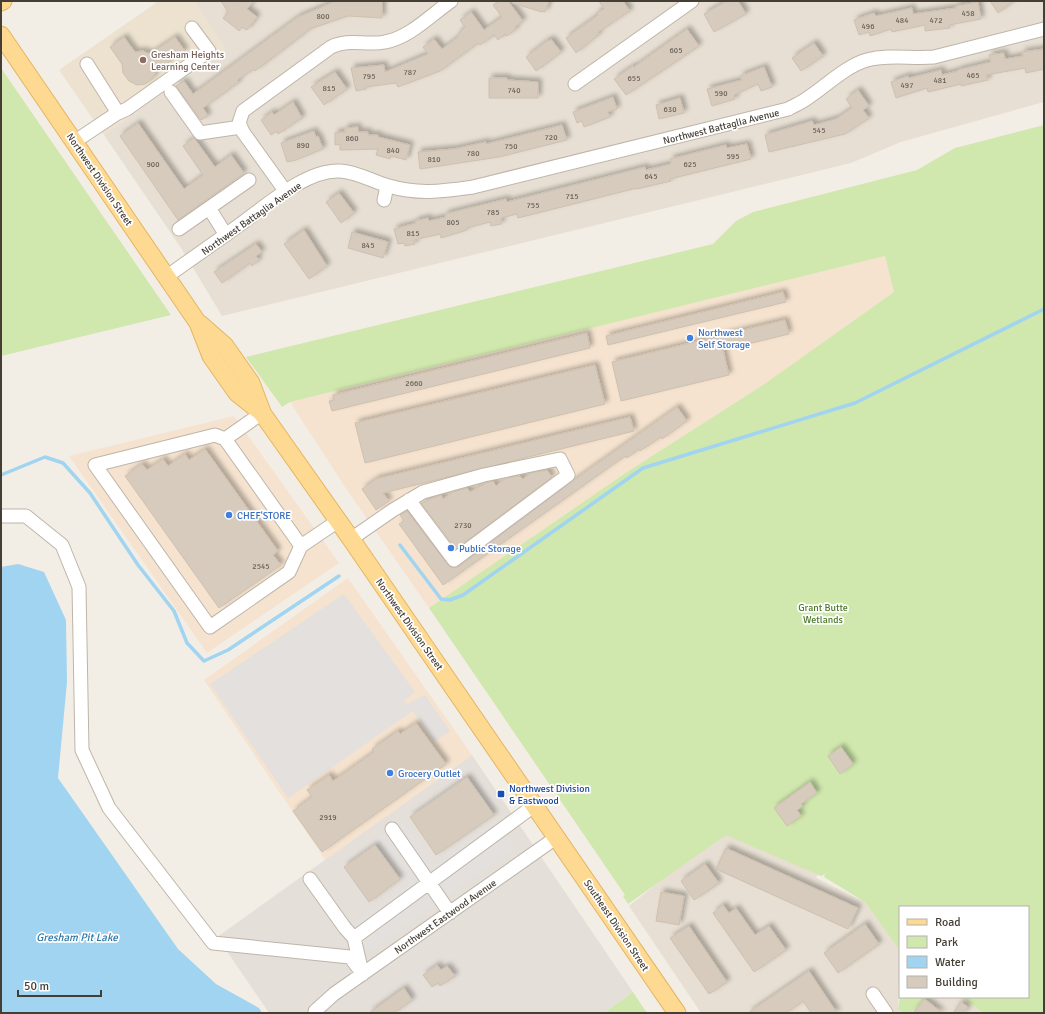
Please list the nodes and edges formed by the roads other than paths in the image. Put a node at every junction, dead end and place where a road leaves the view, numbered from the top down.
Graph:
1 (450, 1) edge
2 (692, 1) edge
3 (192, 28) dead end
4 (1044, 29) edge
5 (1, 35) edge
6 (87, 64) dead end
7 (575, 84) dead end
8 (171, 92) dead end
9 (118, 113) junction
10 (241, 127) junction
11 (74, 142) junction
12 (249, 180) dead end
13 (387, 186) junction
14 (286, 192) junction
15 (384, 200) dead end
16 (209, 208) junction
17 (179, 229) dead end
18 (226, 235) junction
19 (166, 277) junction
20 (262, 413) junction
21 (225, 439) junction
22 (409, 500) junction
23 (1, 516) edge
24 (338, 520) junction
25 (351, 540) junction
26 (301, 546) junction
27 (535, 805) junction
28 (392, 829) dead end
29 (557, 837) junction
30 (310, 879) dead end
31 (429, 883) junction
32 (450, 913) junction
33 (354, 938) junction
34 (363, 974) junction
35 (873, 994) dead end
36 (315, 1013) edge
37 (677, 1013) edge
38 (886, 1013) edge

1 - 10 street
2 - 7 street
3 - 9 street
4 - 13 street, Northwest Battaglia Avenue
5 - 11 main road, Northwest Division Street
6 - 9 street
8 - 10 street
9 - 11 street
10 - 14 street
11 - 19 main road, Northwest Division Street
12 - 16 street
13 - 14 street, Northwest Battaglia Avenue
13 - 15 street
14 - 18 street, Northwest Battaglia Avenue
16 - 17 street
16 - 18 street
18 - 19 street, Northwest Battaglia Avenue
19 - 20 main road, Northwest Division Street
20 - 21 street
20 - 24 main road, Northwest Division Street
21 - 26 street
21 - 26 street
22 - 22 street
22 - 25 street
23 - 34 street
24 - 25 main road, Northwest Division Street
24 - 26 street
25 - 27 main road, Northwest Division Street
27 - 29 main road, Northwest Division Street
27 - 31 street
28 - 31 street
29 - 32 street, Northwest Eastwood Avenue
29 - 37 main road, Southeast Division Street
30 - 33 street
31 - 32 street
31 - 33 street
32 - 34 street, Northwest Eastwood Avenue
33 - 34 street
34 - 36 street, Northwest Eastwood Avenue
35 - 38 street

